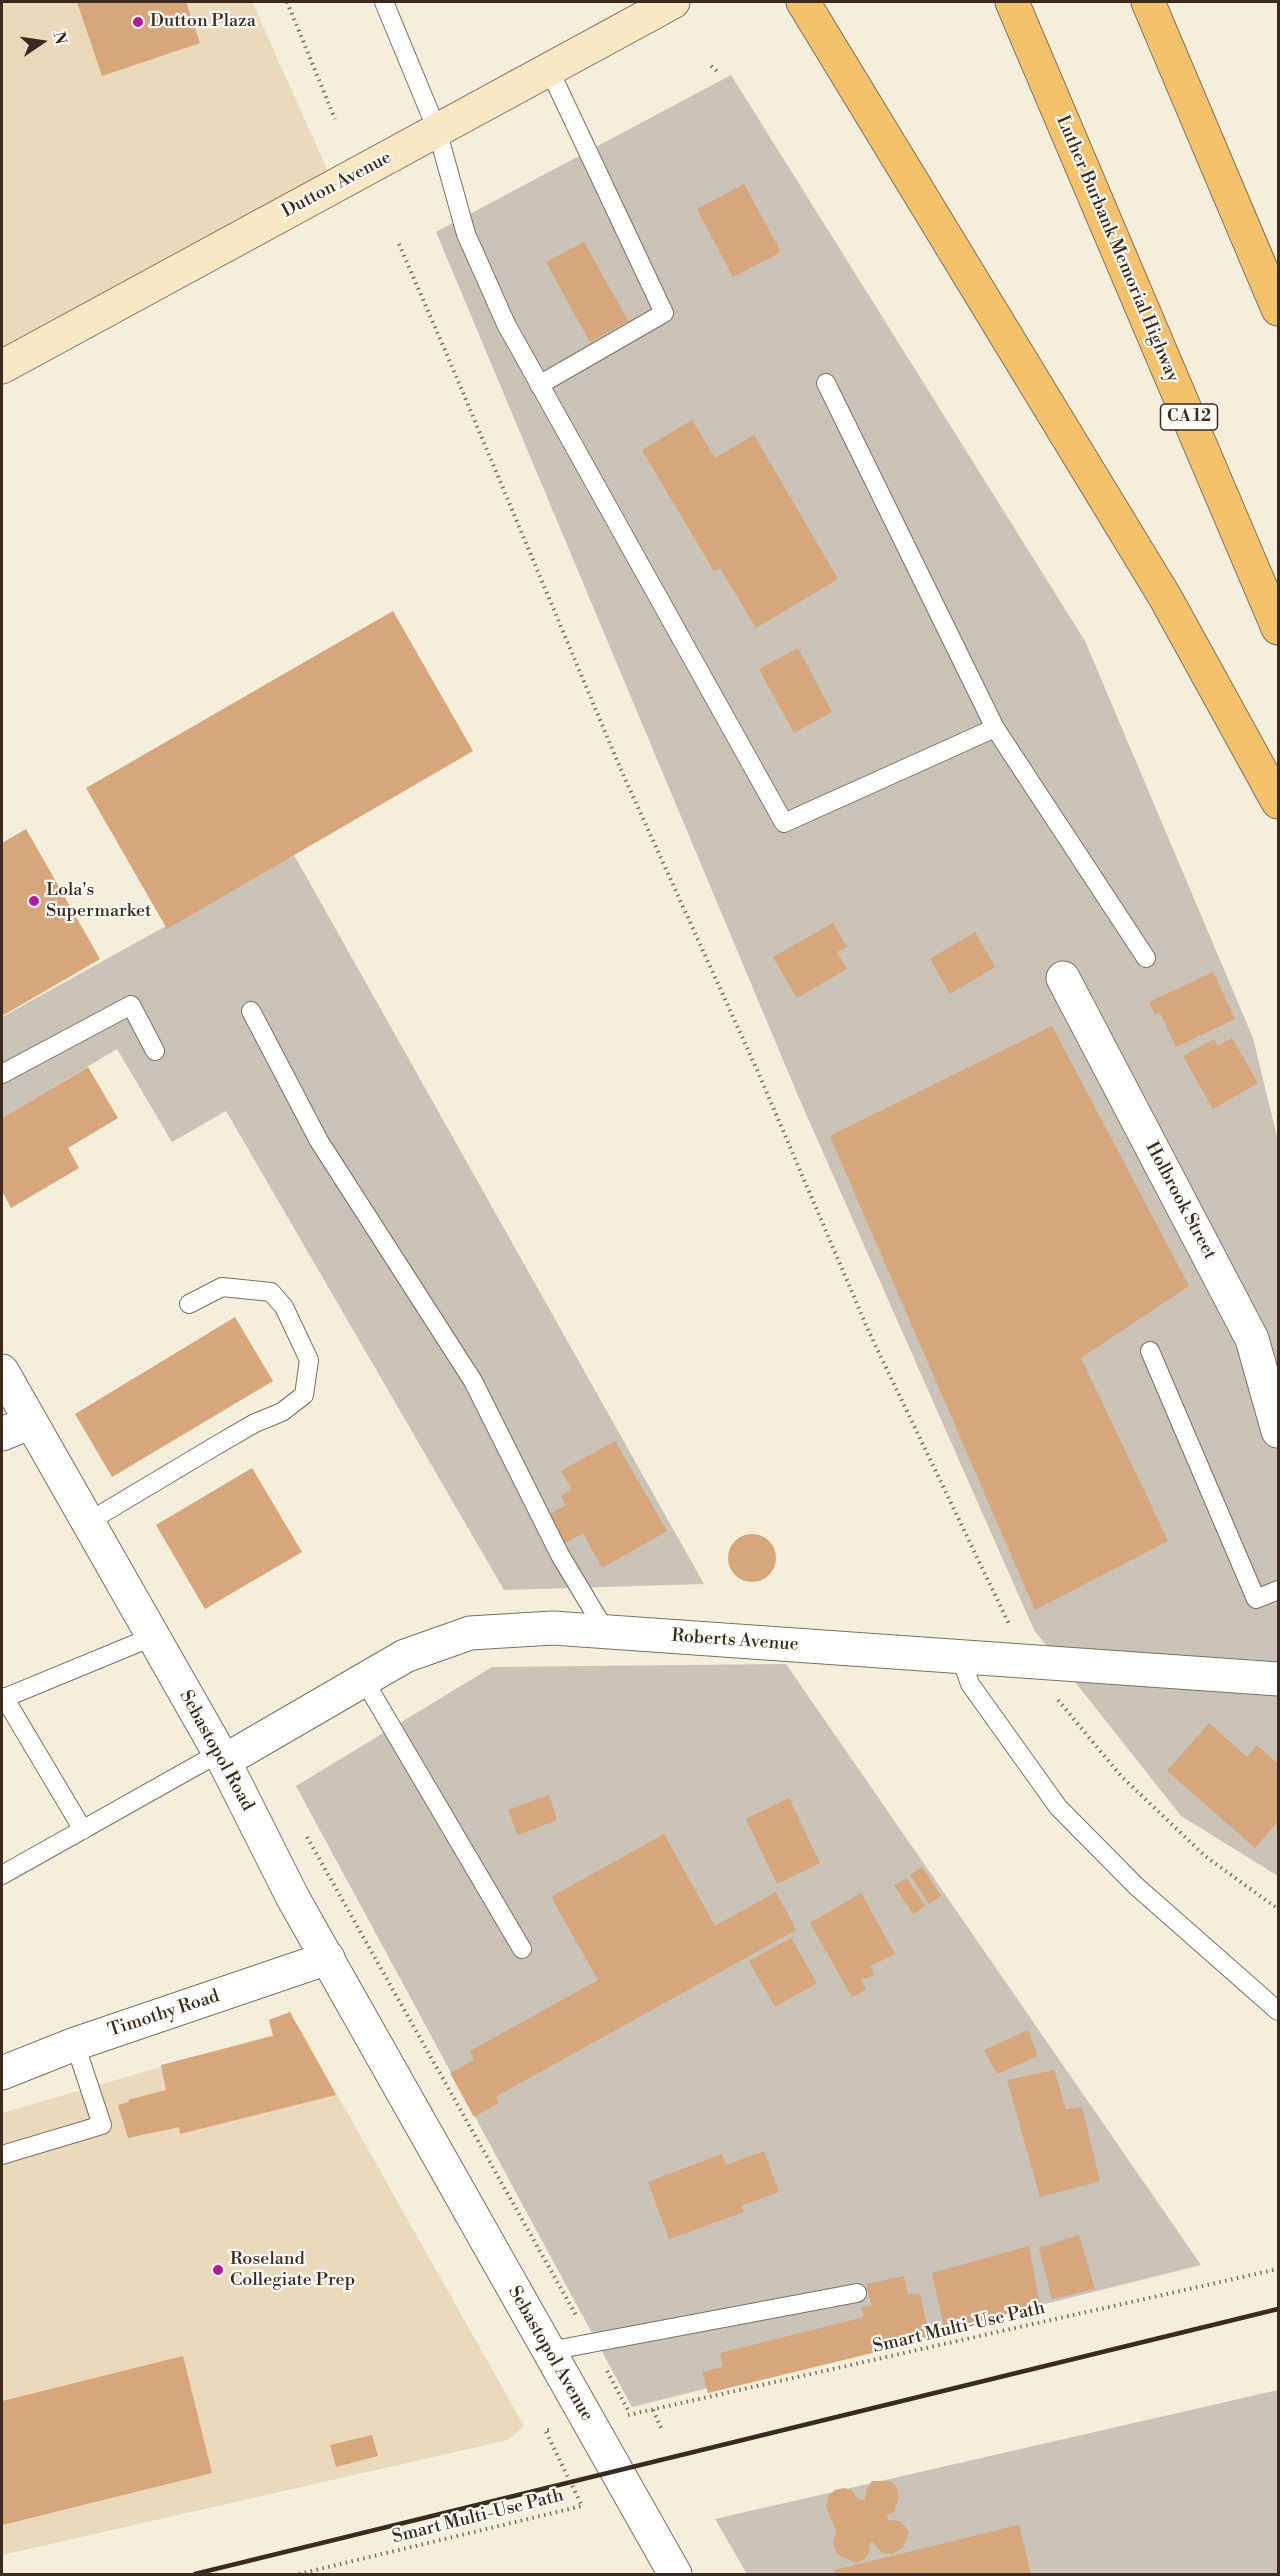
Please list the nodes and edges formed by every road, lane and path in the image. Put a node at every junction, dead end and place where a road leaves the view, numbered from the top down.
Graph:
1 (287, 2) edge
2 (384, 2) edge
3 (673, 2) edge
4 (803, 2) edge
5 (1012, 2) edge
6 (1148, 2) edge
7 (711, 66) dead end
8 (549, 69) junction
9 (717, 71) dead end
10 (335, 119) dead end
11 (437, 130) junction
12 (399, 244) dead end
13 (1278, 309) edge
14 (2, 367) edge
15 (826, 383) dead end
16 (538, 385) junction
17 (1278, 628) edge
18 (995, 729) junction
19 (1278, 801) edge
20 (1146, 958) dead end
21 (1063, 978) dead end
22 (250, 1011) dead end
23 (155, 1051) dead end
24 (2, 1074) edge
25 (189, 1304) dead end
26 (1150, 1351) dead end
27 (2, 1371) edge
28 (31, 1422) junction
29 (1278, 1431) edge
30 (2, 1434) edge
31 (88, 1522) junction
32 (1278, 1590) edge
33 (606, 1632) junction
34 (152, 1637) junction
35 (961, 1658) junction
36 (1028, 1662) junction
37 (1278, 1679) edge
38 (364, 1680) junction
39 (3, 1698) edge
40 (221, 1757) junction
41 (83, 1830) junction
42 (304, 1831) dead end
43 (2, 1875) edge
44 (1278, 1909) edge
45 (522, 1949) dead end
46 (328, 1958) junction
47 (1278, 2011) edge
48 (75, 2044) junction
49 (2, 2073) edge
50 (426, 2134) joint
51 (2, 2155) edge
52 (1278, 2270) edge
53 (857, 2293) dead end
54 (591, 2343) junction
55 (549, 2351) junction
56 (653, 2410) junction
57 (645, 2412) dead end
58 (631, 2414) dead end
59 (545, 2430) dead end
60 (662, 2430) dead end
61 (299, 2574) edge
62 (675, 2574) edge

1 - 10 path
2 - 11 lane
3 - 8 main road, Dutton Avenue
4 - 19 highway
5 - 17 highway, Luther Burbank Memorial Highway / CA 12
6 - 13 highway
7 - 9 path
8 - 11 main road, Dutton Avenue
8 - 16 lane
11 - 14 main road, Dutton Avenue
11 - 16 lane
12 - 36 path
15 - 18 lane
16 - 18 lane
18 - 20 lane
21 - 29 street, Holbrook Street
22 - 33 lane
23 - 24 lane
25 - 31 lane
26 - 32 lane
27 - 28 street, Sebastopol Road
28 - 30 street
28 - 31 street, Sebastopol Road
31 - 34 street, Sebastopol Road
33 - 35 street, Roberts Avenue
33 - 38 street, Roberts Avenue
34 - 39 lane
34 - 40 street, Sebastopol Road
35 - 36 street, Roberts Avenue
35 - 47 lane
36 - 37 street, Roberts Avenue
36 - 44 path
38 - 40 street, Roberts Avenue
38 - 45 lane
39 - 41 lane
40 - 41 lane
40 - 46 street, Sebastopol Road
41 - 43 lane
42 - 54 path
46 - 48 street, Timothy Road
46 - 50 street, Sebastopol Road
48 - 49 street, Timothy Road
48 - 51 lane
50 - 55 street, Sebastopol Avenue
52 - 56 path, Smart Multi-Use Path
53 - 54 lane
54 - 55 lane
54 - 58 path
55 - 62 street, Sebastopol Avenue
56 - 57 path, Smart Multi-Use Path
56 - 60 path
59 - 61 path, Smart Multi-Use Path

